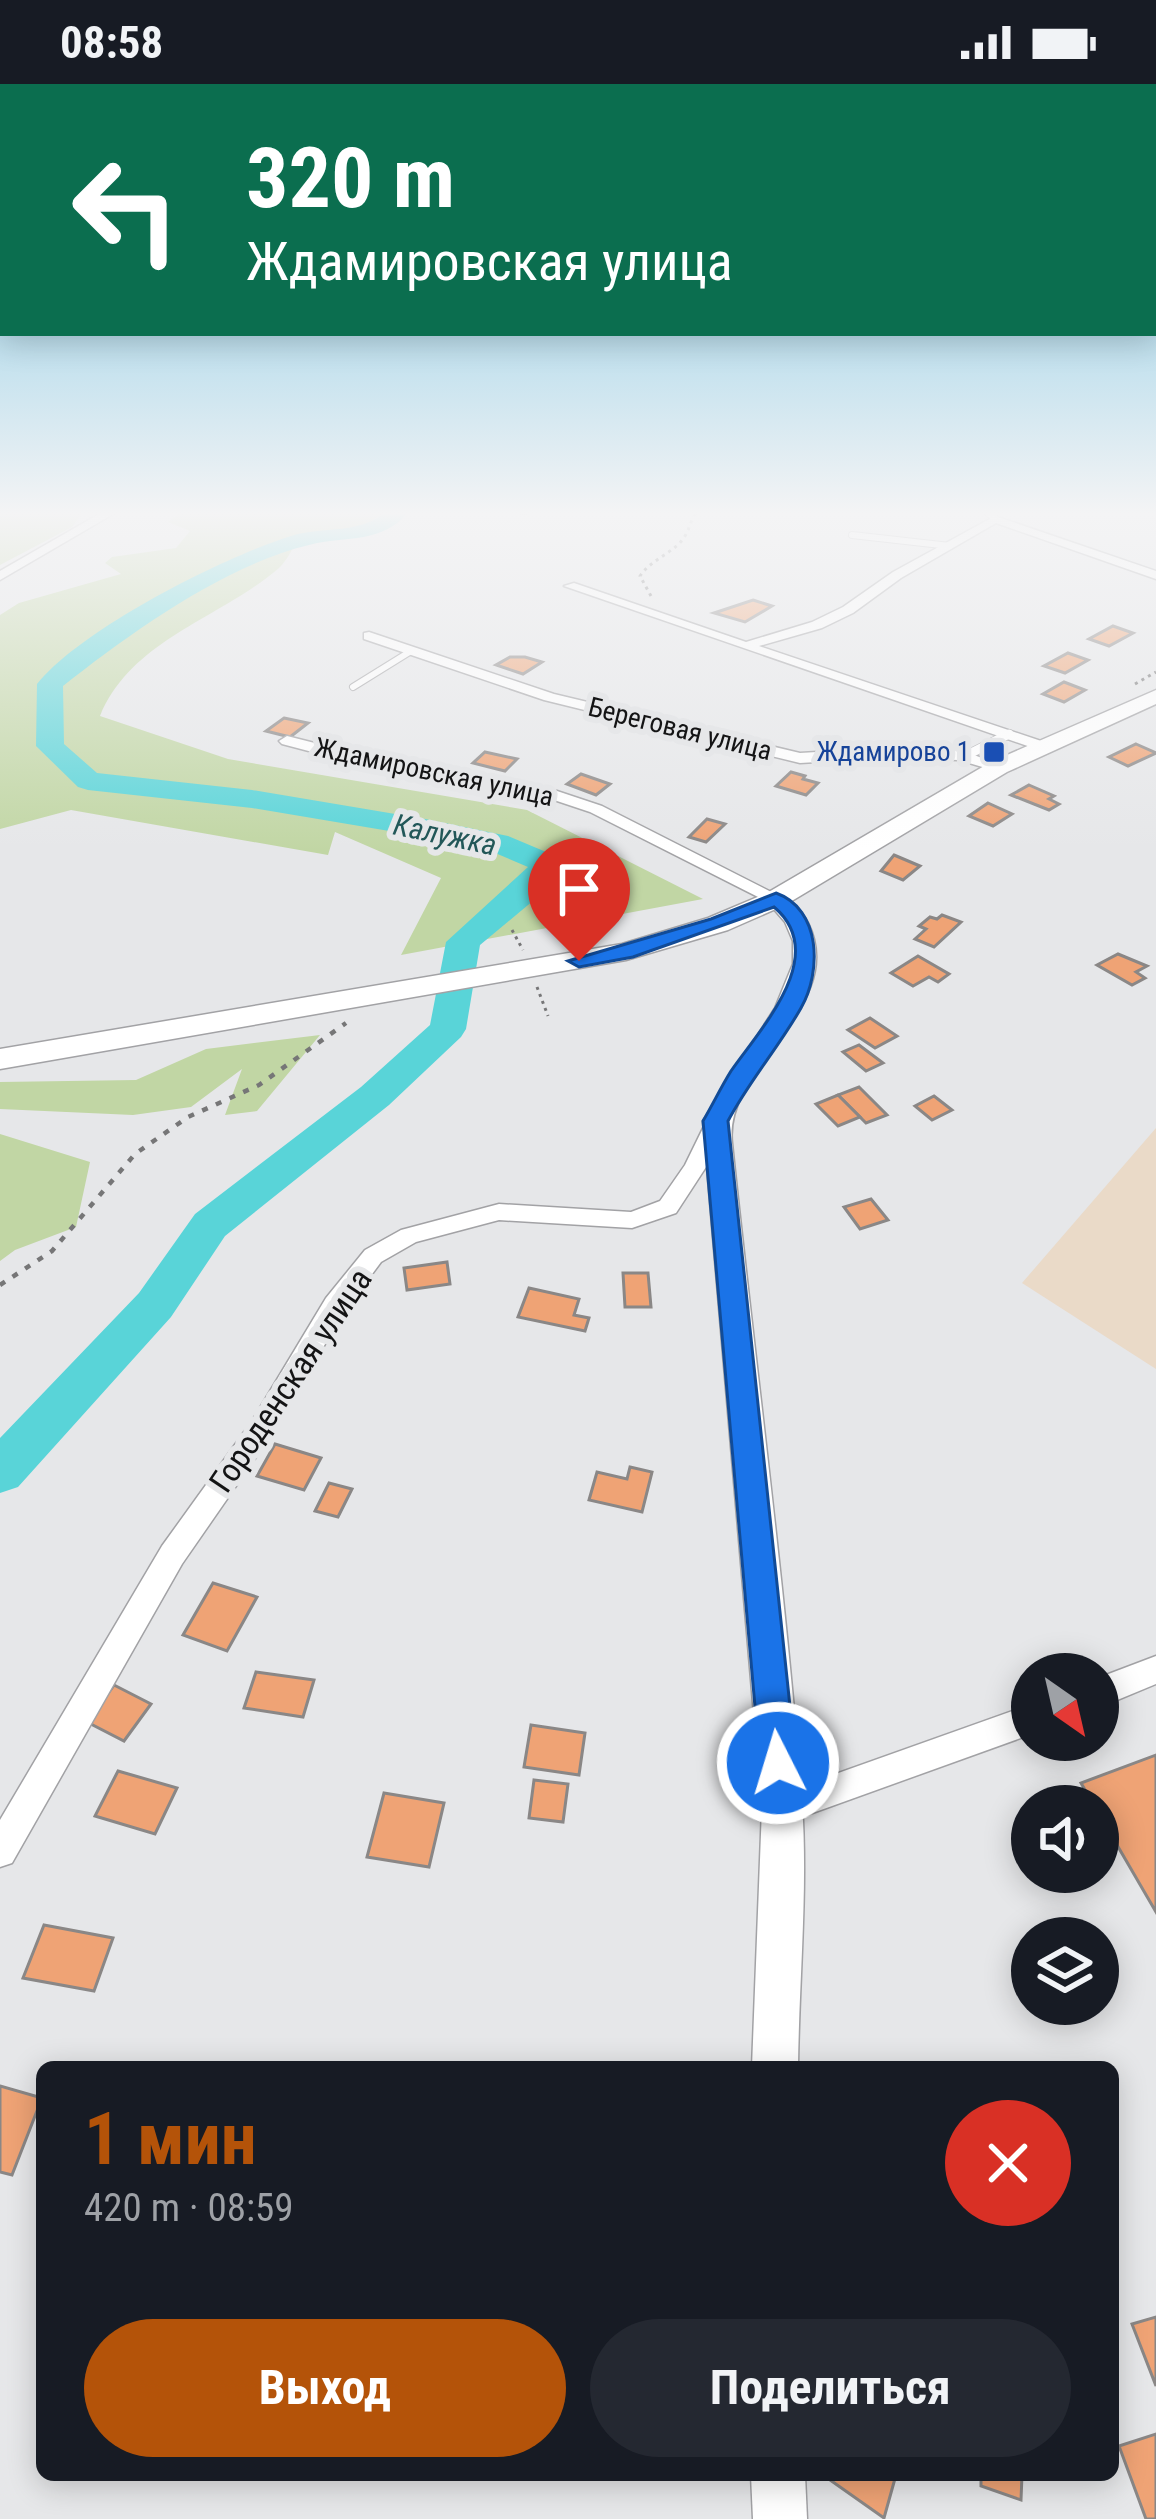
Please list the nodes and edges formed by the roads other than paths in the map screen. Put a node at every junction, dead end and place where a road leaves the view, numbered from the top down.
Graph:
1 (673, 624) edge
2 (820, 624) edge
3 (369, 637) dead end
4 (750, 645) junction
5 (411, 651) junction
6 (353, 687) dead end
7 (1151, 703) edge
8 (1010, 734) junction
9 (287, 741) dead end
10 (1045, 747) junction
11 (965, 756) junction
12 (999, 767) junction
13 (776, 899) junction
14 (0, 1059) edge
15 (716, 1121) junction
16 (1156, 1670) edge
17 (1119, 1685) edge
18 (1011, 1726) edge
19 (782, 1808) junction
20 (0, 1851) edge
21 (775, 2061) edge
22 (778, 2481) edge
23 (780, 2519) edge

1 - 4 street
2 - 4 street
3 - 5 street, Береговая улица
4 - 8 street
5 - 6 lane
5 - 11 street, Береговая улица
7 - 10 main road
8 - 10 street
8 - 11 lane
9 - 13 street, Ждамировская улица
10 - 12 main road
11 - 12 street, Береговая улица
12 - 13 main road
13 - 14 main road
13 - 15 street, Городенская улица
15 - 19 street
15 - 20 street, Городенская улица
16 - 17 street
18 - 19 street
19 - 21 street
22 - 23 street

